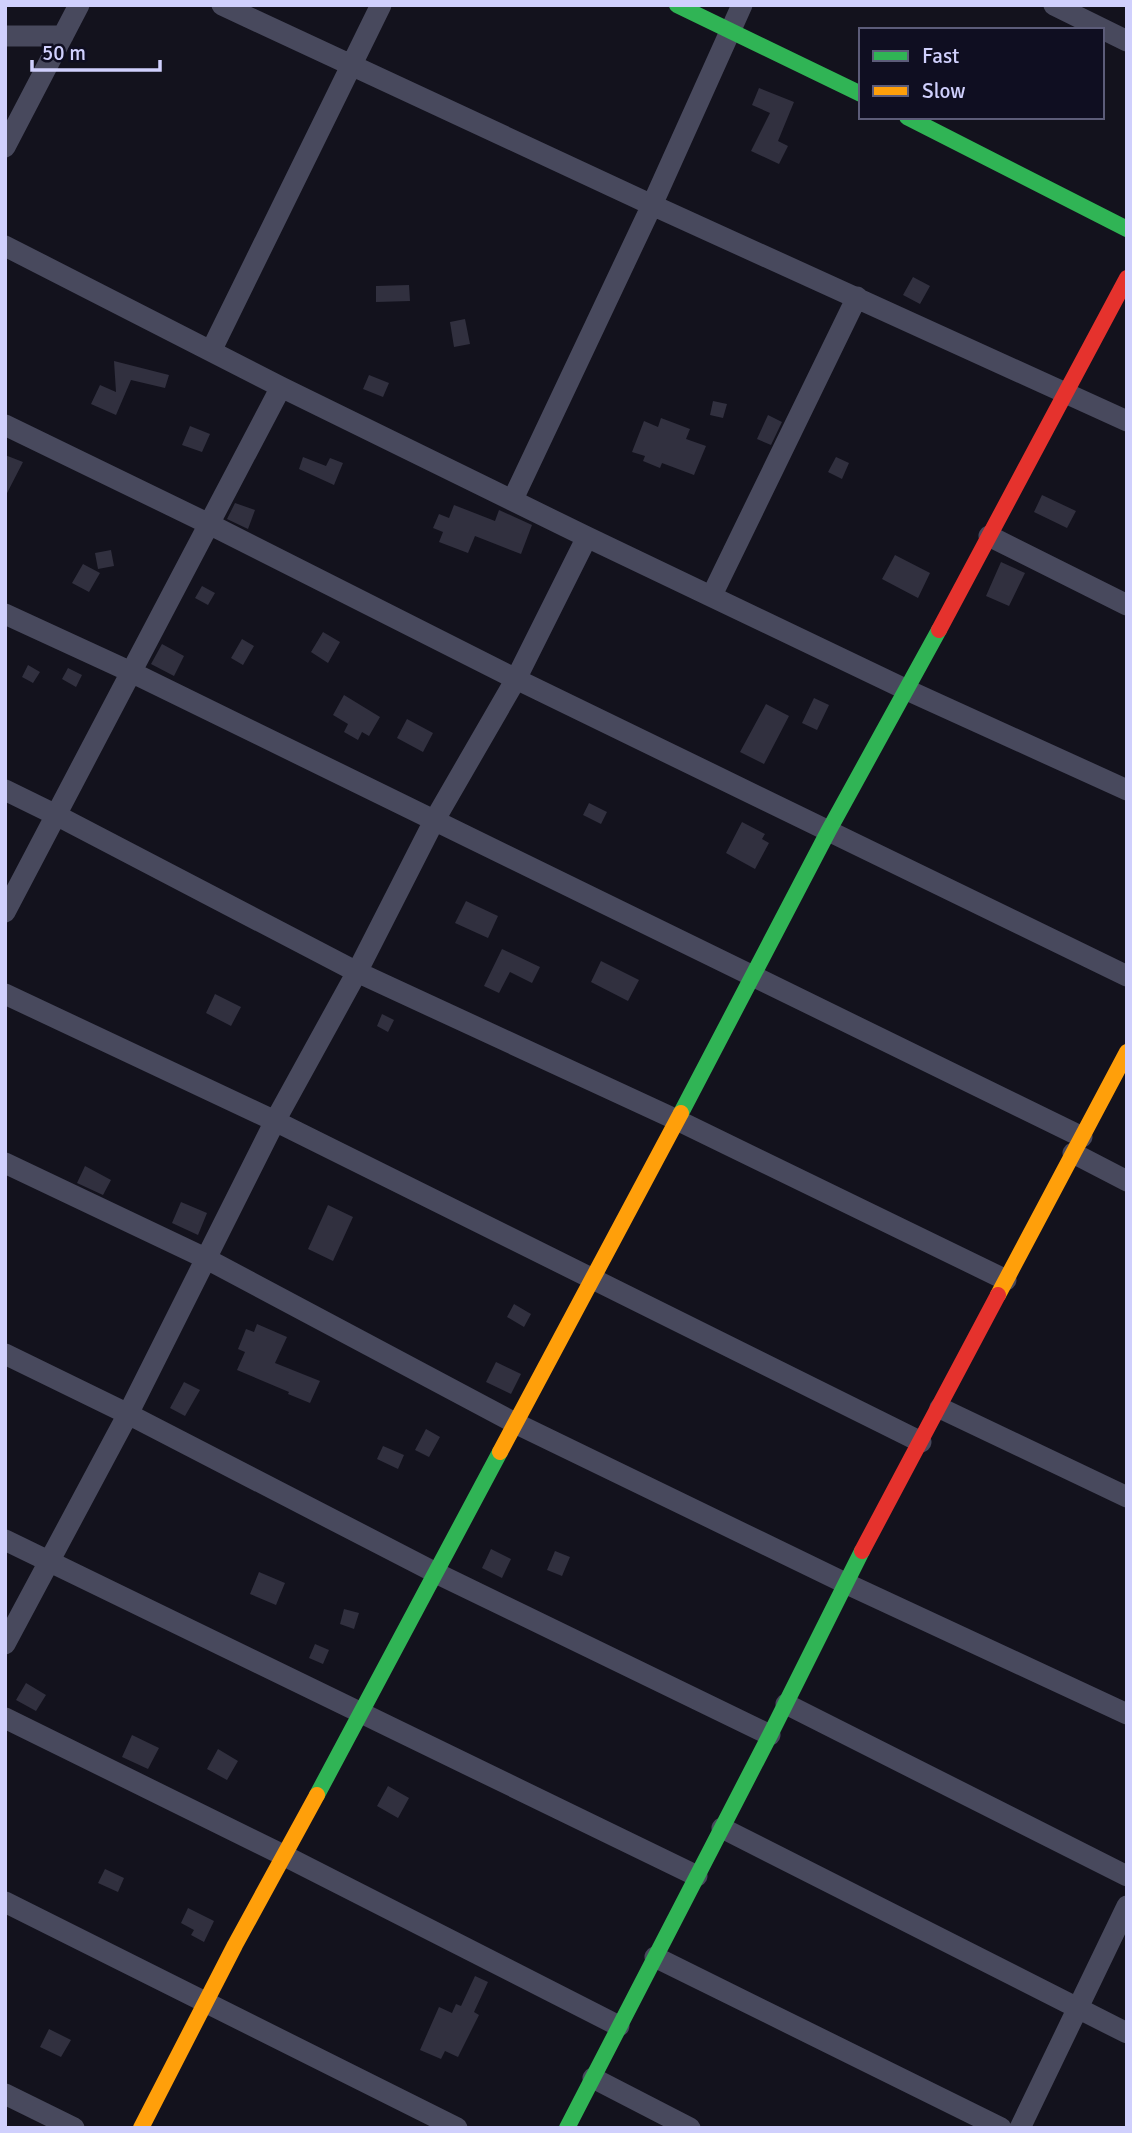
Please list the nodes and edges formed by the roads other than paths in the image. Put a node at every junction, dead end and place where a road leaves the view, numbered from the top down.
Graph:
1 (79, 5) edge
2 (222, 5) edge
3 (382, 5) edge
4 (677, 5) edge
5 (742, 5) edge
6 (1054, 5) edge
7 (1101, 28) edge
8 (1104, 30) edge
9 (731, 31) junction
10 (5, 36) edge
11 (63, 36) junction
12 (1127, 41) edge
13 (351, 65) junction
14 (859, 93) edge
15 (911, 119) edge
16 (5, 147) edge
17 (652, 205) junction
18 (1127, 229) edge
19 (5, 246) edge
20 (1127, 278) edge
21 (857, 297) junction
22 (211, 351) junction
23 (281, 387) junction
24 (1066, 393) junction
25 (1127, 421) edge
26 (5, 425) edge
27 (513, 499) junction
28 (209, 524) junction
29 (989, 536) junction
30 (587, 537) junction
31 (712, 595) junction
32 (1127, 604) edge
33 (5, 614) edge
34 (131, 672) junction
35 (516, 679) junction
36 (907, 690) junction
37 (5, 790) edge
38 (1127, 790) edge
39 (56, 815) junction
40 (434, 821) junction
41 (829, 830) junction
42 (5, 912) edge
43 (358, 972) junction
44 (754, 976) junction
45 (1127, 976) edge
46 (5, 994) edge
47 (1127, 1052) edge
48 (677, 1120) junction
49 (275, 1121) junction
50 (1077, 1145) junction
51 (5, 1163) edge
52 (1127, 1181) edge
53 (205, 1258) junction
54 (593, 1278) junction
55 (1006, 1280) junction
56 (5, 1354) edge
57 (940, 1408) junction
58 (128, 1414) junction
59 (515, 1423) junction
60 (921, 1442) junction
61 (1127, 1497) edge
62 (5, 1540) edge
63 (50, 1563) junction
64 (436, 1573) junction
65 (845, 1583) junction
66 (5, 1644) edge
67 (786, 1704) junction
68 (361, 1714) junction
69 (1127, 1714) edge
70 (5, 1718) edge
71 (770, 1735) junction
72 (722, 1828) junction
73 (283, 1855) junction
74 (1127, 1876) edge
75 (697, 1877) junction
76 (5, 1902) edge
77 (1127, 1906) edge
78 (655, 1958) junction
79 (205, 2001) junction
80 (1077, 2008) junction
81 (619, 2026) junction
82 (1127, 2033) edge
83 (593, 2078) junction
84 (5, 2094) edge
85 (74, 2128) edge
86 (141, 2128) edge
87 (457, 2128) edge
88 (567, 2128) edge
89 (690, 2128) edge
90 (1002, 2128) edge
91 (1020, 2128) edge

1 - 11 street
2 - 13 street
3 - 13 street
4 - 9 street
5 - 9 street
6 - 7 street
8 - 12 street
9 - 14 street
9 - 17 street
10 - 11 street
11 - 16 street
13 - 17 street
13 - 22 street
15 - 18 street
17 - 21 street
17 - 27 street
19 - 22 street
20 - 24 street
21 - 24 street
21 - 31 street
22 - 23 street
23 - 27 street
23 - 28 street
24 - 25 street
24 - 29 street
26 - 28 street
27 - 30 street
28 - 34 street
28 - 35 street
29 - 32 street
29 - 36 street
30 - 31 street
30 - 35 street
31 - 36 street
33 - 34 street
34 - 39 street
34 - 40 street
35 - 40 street
35 - 41 street
36 - 38 street
36 - 41 street
37 - 39 street
39 - 42 street
39 - 43 street
40 - 43 street
40 - 44 street
41 - 44 street
41 - 45 street
43 - 48 street
43 - 49 street
44 - 48 street
44 - 50 street
46 - 49 street
47 - 50 street
48 - 54 street
48 - 55 street
49 - 53 street
49 - 54 street
50 - 52 street
50 - 55 street
51 - 53 street
53 - 58 street
53 - 59 street
54 - 59 street
54 - 60 street
55 - 57 street
56 - 58 street
57 - 60 street
57 - 61 street
58 - 63 street
58 - 64 street
59 - 64 street
59 - 65 street
60 - 65 street
62 - 63 street
63 - 66 street
63 - 68 street
64 - 68 street
64 - 71 street
65 - 67 street
65 - 69 street
67 - 71 street
67 - 74 street
68 - 73 street
68 - 75 street
70 - 73 street
71 - 72 street
72 - 75 street
72 - 80 street
73 - 79 street
73 - 81 street
75 - 78 street
76 - 79 street
77 - 80 street
78 - 81 street
78 - 90 street
79 - 86 street
79 - 87 street
80 - 82 street
80 - 91 street
81 - 83 street
83 - 88 street
83 - 89 street
84 - 85 street

